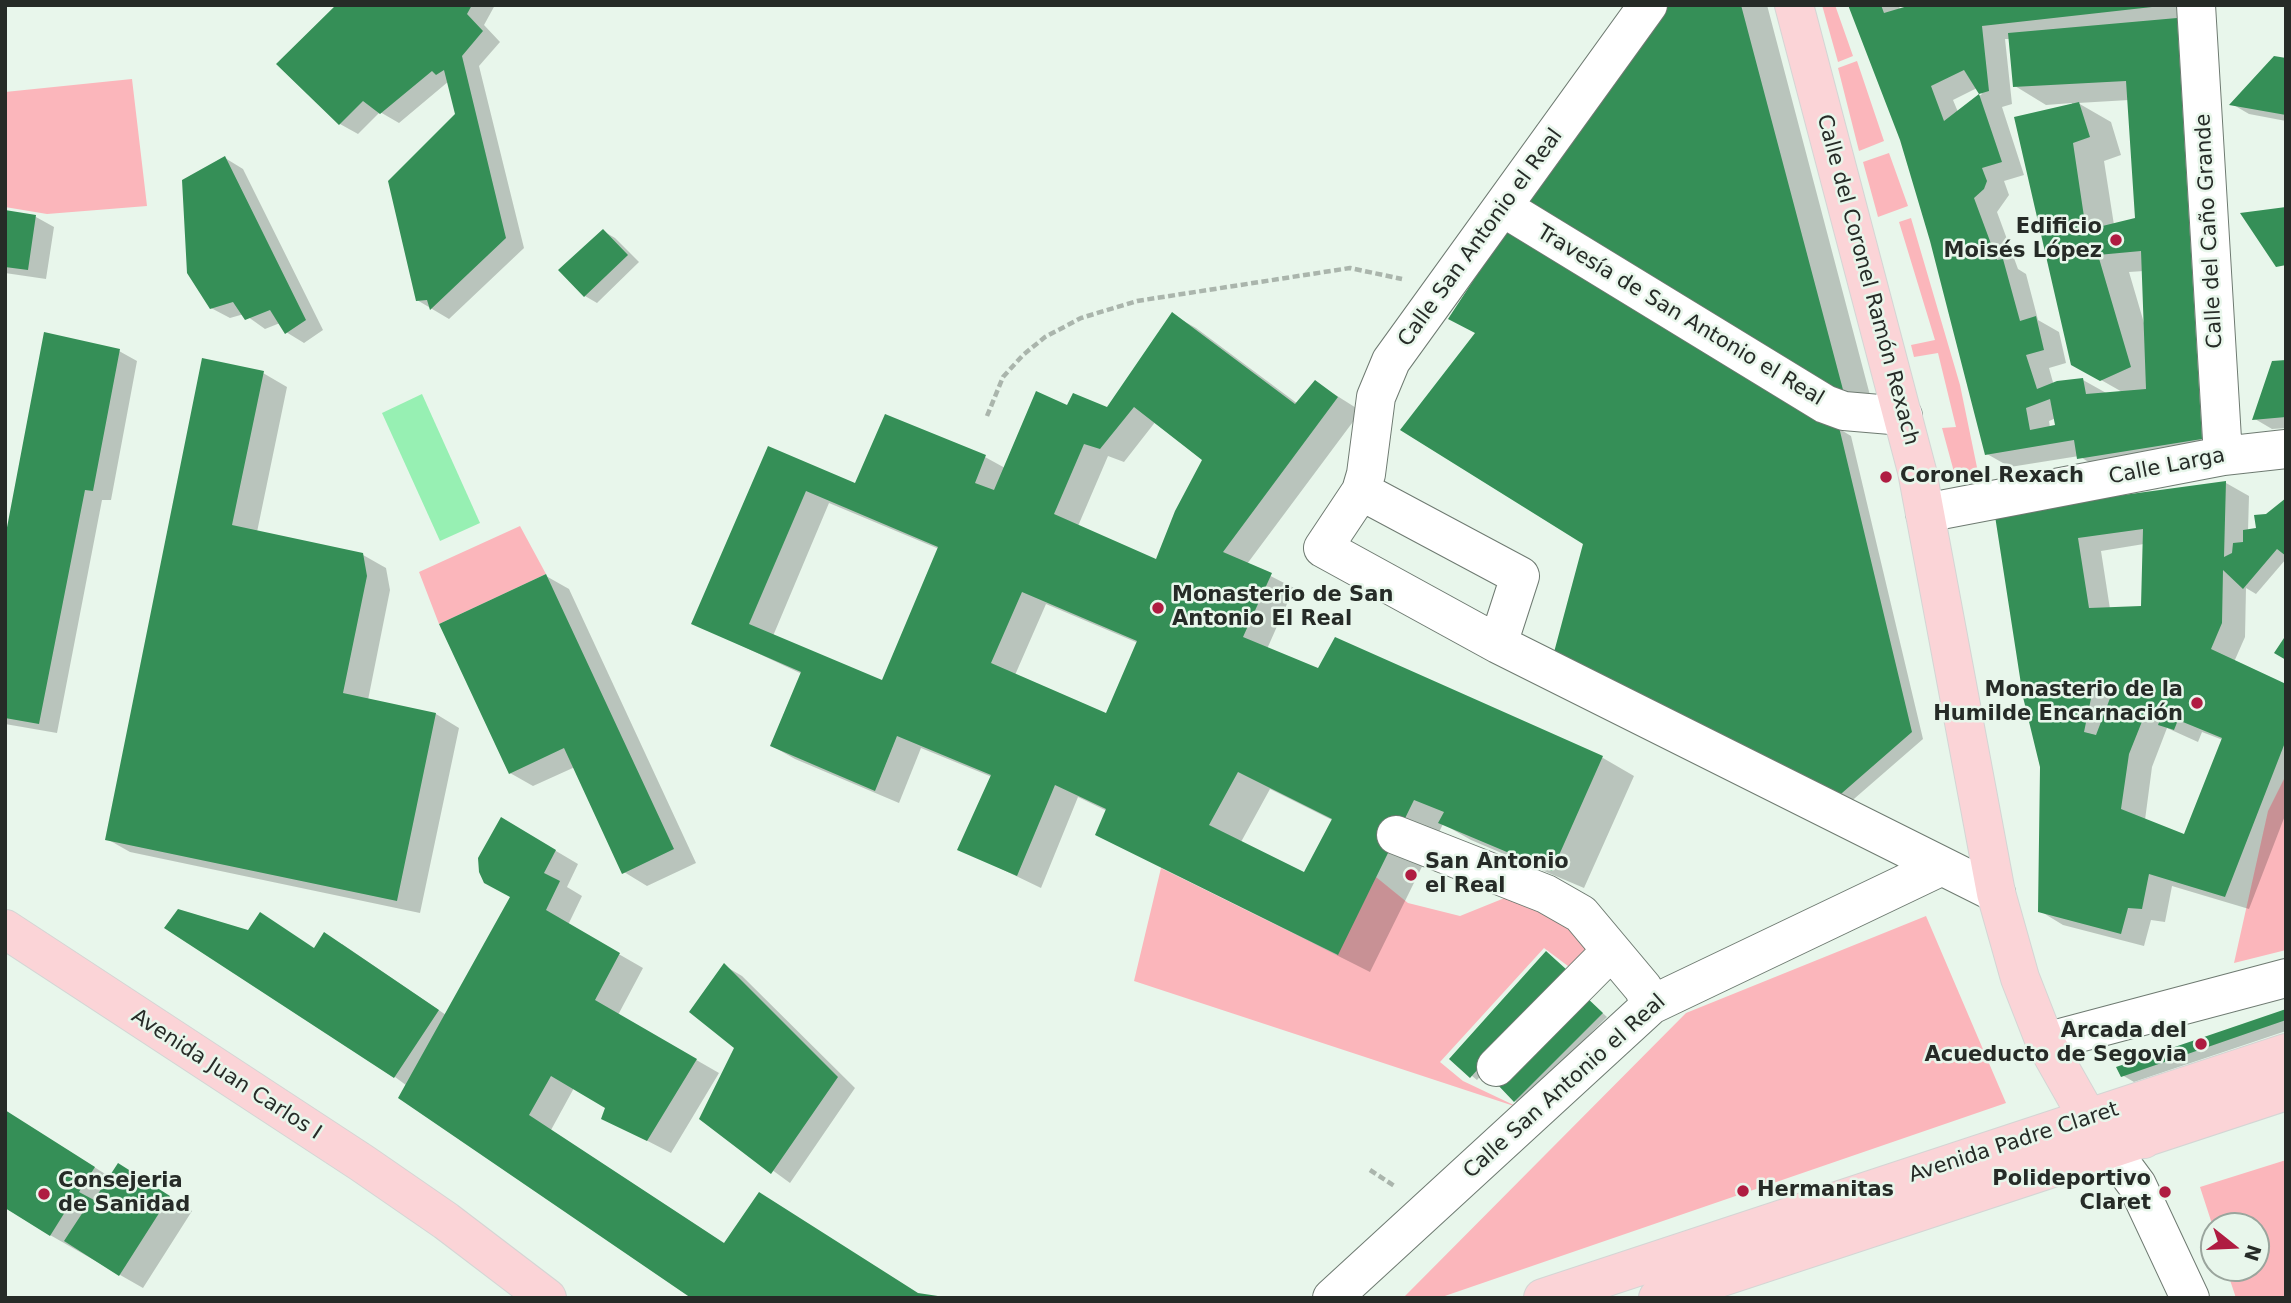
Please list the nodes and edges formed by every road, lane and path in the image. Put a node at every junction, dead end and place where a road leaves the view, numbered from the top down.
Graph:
1 (1648, 5) edge
2 (1794, 5) edge
3 (2196, 5) edge
4 (1504, 208) junction
5 (1400, 278) dead end
6 (987, 416) dead end
7 (1903, 416) junction
8 (2286, 449) edge
9 (2223, 456) junction
10 (1361, 491) junction
11 (1925, 513) junction
12 (1498, 644) junction
13 (1396, 835) dead end
14 (1940, 867) junction
15 (1996, 893) junction
16 (5, 929) edge
17 (1611, 951) junction
18 (2286, 978) edge
19 (1651, 1005) junction
20 (2045, 1042) junction
21 (2286, 1053) edge
22 (1496, 1067) dead end
23 (2286, 1091) edge
24 (2088, 1118) junction
25 (2127, 1145) junction
26 (2071, 1163) junction
27 (446, 1221) junction
28 (526, 1298) edge
29 (547, 1298) edge
30 (573, 1298) edge
31 (1332, 1298) edge
32 (1543, 1298) edge
33 (1658, 1298) edge
34 (2171, 1298) edge
35 (2190, 1298) edge

1 - 4 street, Calle San Antonio el Real
2 - 7 main road, Calle del Coronel Ramón Rexach
3 - 9 street, Calle del Caño Grande
4 - 7 street, Travesía de San Antonio el Real
4 - 10 street, Calle San Antonio el Real
5 - 6 path
7 - 11 main road, Calle del Coronel Ramón Rexach
8 - 9 street, Calle Larga
9 - 11 street, Calle Larga
10 - 12 street
10 - 12 street, Calle San Antonio el Real
11 - 15 main road, Calle del Coronel Ramón Rexach
12 - 14 street, Calle San Antonio el Real
13 - 17 street
14 - 15 street, Calle San Antonio el Real
14 - 19 street, Calle San Antonio el Real
15 - 20 main road, Calle del Coronel Ramón Rexach
16 - 27 main road, Avenida Juan Carlos I
17 - 19 street
17 - 22 street
18 - 20 street
19 - 31 street, Calle San Antonio el Real
20 - 24 main road, Calle del Coronel Ramón Rexach
21 - 24 main road, Avenida Padre Claret
23 - 25 main road, Avenida Padre Claret
24 - 25 main road
24 - 26 main road
24 - 32 main road, Avenida Padre Claret
25 - 26 main road, Avenida Padre Claret
25 - 34 street
25 - 35 street
26 - 33 main road, Avenida Padre Claret
27 - 28 main road
27 - 29 main road, Avenida Juan Carlos I
27 - 30 main road, Avenida Juan Carlos I

